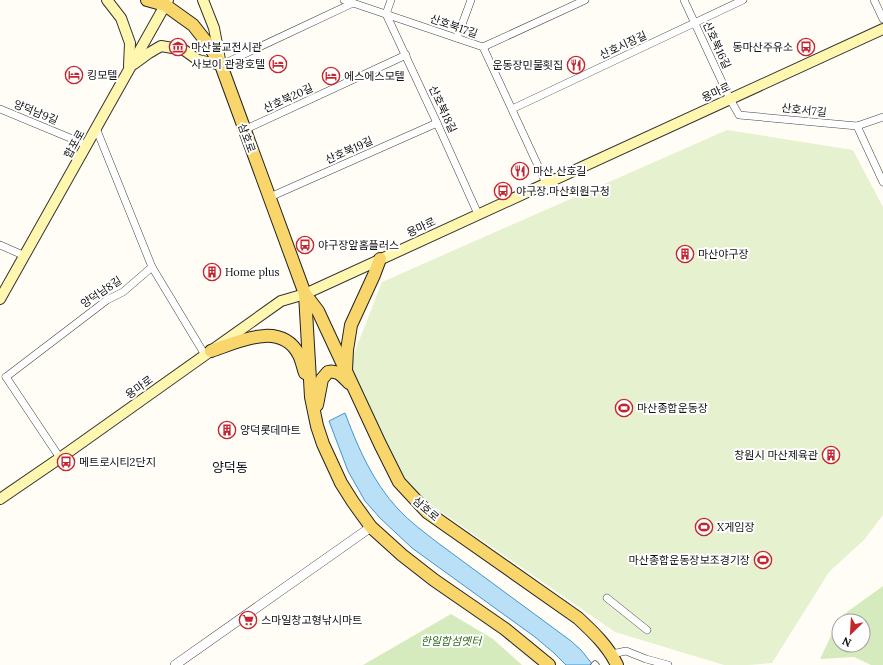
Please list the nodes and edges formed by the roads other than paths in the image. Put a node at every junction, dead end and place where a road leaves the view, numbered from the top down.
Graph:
1 (107, 0) edge
2 (147, 0) edge
3 (203, 0) edge
4 (344, 0) edge
5 (391, 0) edge
6 (471, 0) edge
7 (585, 0) edge
8 (684, 0) edge
9 (743, 0) edge
10 (874, 0) edge
11 (166, 2) edge
12 (352, 3) junction
13 (571, 3) edge
14 (386, 14) junction
15 (883, 19) edge
16 (695, 23) junction
17 (883, 29) edge
18 (457, 38) junction
19 (483, 47) junction
20 (406, 55) junction
21 (220, 66) junction
22 (129, 68) junction
23 (730, 99) junction
24 (0, 110) edge
25 (512, 110) junction
26 (883, 117) edge
27 (437, 123) junction
28 (857, 126) junction
29 (96, 128) junction
30 (244, 130) junction
31 (87, 145) junction
32 (883, 182) edge
33 (546, 183) junction
34 (270, 197) junction
35 (478, 214) junction
36 (0, 246) edge
37 (25, 256) junction
38 (380, 259) junction
39 (152, 267) junction
40 (305, 294) junction
41 (0, 299) edge
42 (208, 353) junction
43 (346, 371) junction
44 (3, 376) edge
45 (353, 386) junction
46 (311, 398) junction
47 (315, 419) junction
48 (60, 458) junction
49 (0, 499) edge
50 (371, 527) junction
51 (607, 598) dead end
52 (648, 630) dead end
53 (612, 654) junction
54 (175, 665) edge
55 (549, 665) edge
56 (617, 665) edge
57 (668, 665) edge

1 - 22 main road
2 - 11 main road
3 - 21 main road
4 - 12 street, 산호북17길
5 - 14 street
6 - 18 street
7 - 13 street
8 - 16 street, 산호북16길
9 - 16 street, 산호시장길
10 - 15 street
11 - 21 main road, 삼호로
11 - 22 main road, 합포로
12 - 14 street, 산호북17길
12 - 21 street
13 - 19 street
14 - 18 street, 산호북17길
14 - 20 street, 산호북18길
16 - 23 street, 산호북16길
16 - 25 street, 산호시장길
17 - 23 main road, 용마로
18 - 19 street, 산호북17길
19 - 25 street, 산호북17길
20 - 27 street, 산호북18길
20 - 30 street, 산호북20길
21 - 22 main road
21 - 30 main road, 삼호로
22 - 29 main road, 합포로
23 - 28 street, 산호서7길
23 - 33 main road, 용마로
24 - 31 street, 양덕남9길
25 - 33 street, 산호북17길
26 - 28 street, 산호서7길
27 - 34 street, 산호북19길
27 - 35 street, 산호북18길
28 - 32 street
29 - 31 main road, 합포로
29 - 39 street
30 - 34 main road, 삼호로
31 - 37 main road, 합포로
33 - 35 main road, 용마로
34 - 40 main road, 삼호로
35 - 38 main road, 용마로
36 - 37 street
37 - 41 main road, 합포로
38 - 40 main road, 용마로
38 - 43 main road
39 - 42 street
39 - 44 street, 양덕남8길
40 - 42 main road, 용마로
40 - 43 main road, 삼호로
40 - 46 main road, 삼호로
42 - 46 main road
42 - 48 main road, 용마로
43 - 45 main road, 삼호로
44 - 48 street
45 - 47 main road
45 - 53 main road, 삼호로
46 - 47 main road, 삼호로
47 - 50 main road, 삼호로
48 - 49 main road, 용마로
50 - 54 street
50 - 55 main road, 삼호로
51 - 52 street
53 - 56 main road, 삼호로
53 - 57 street

